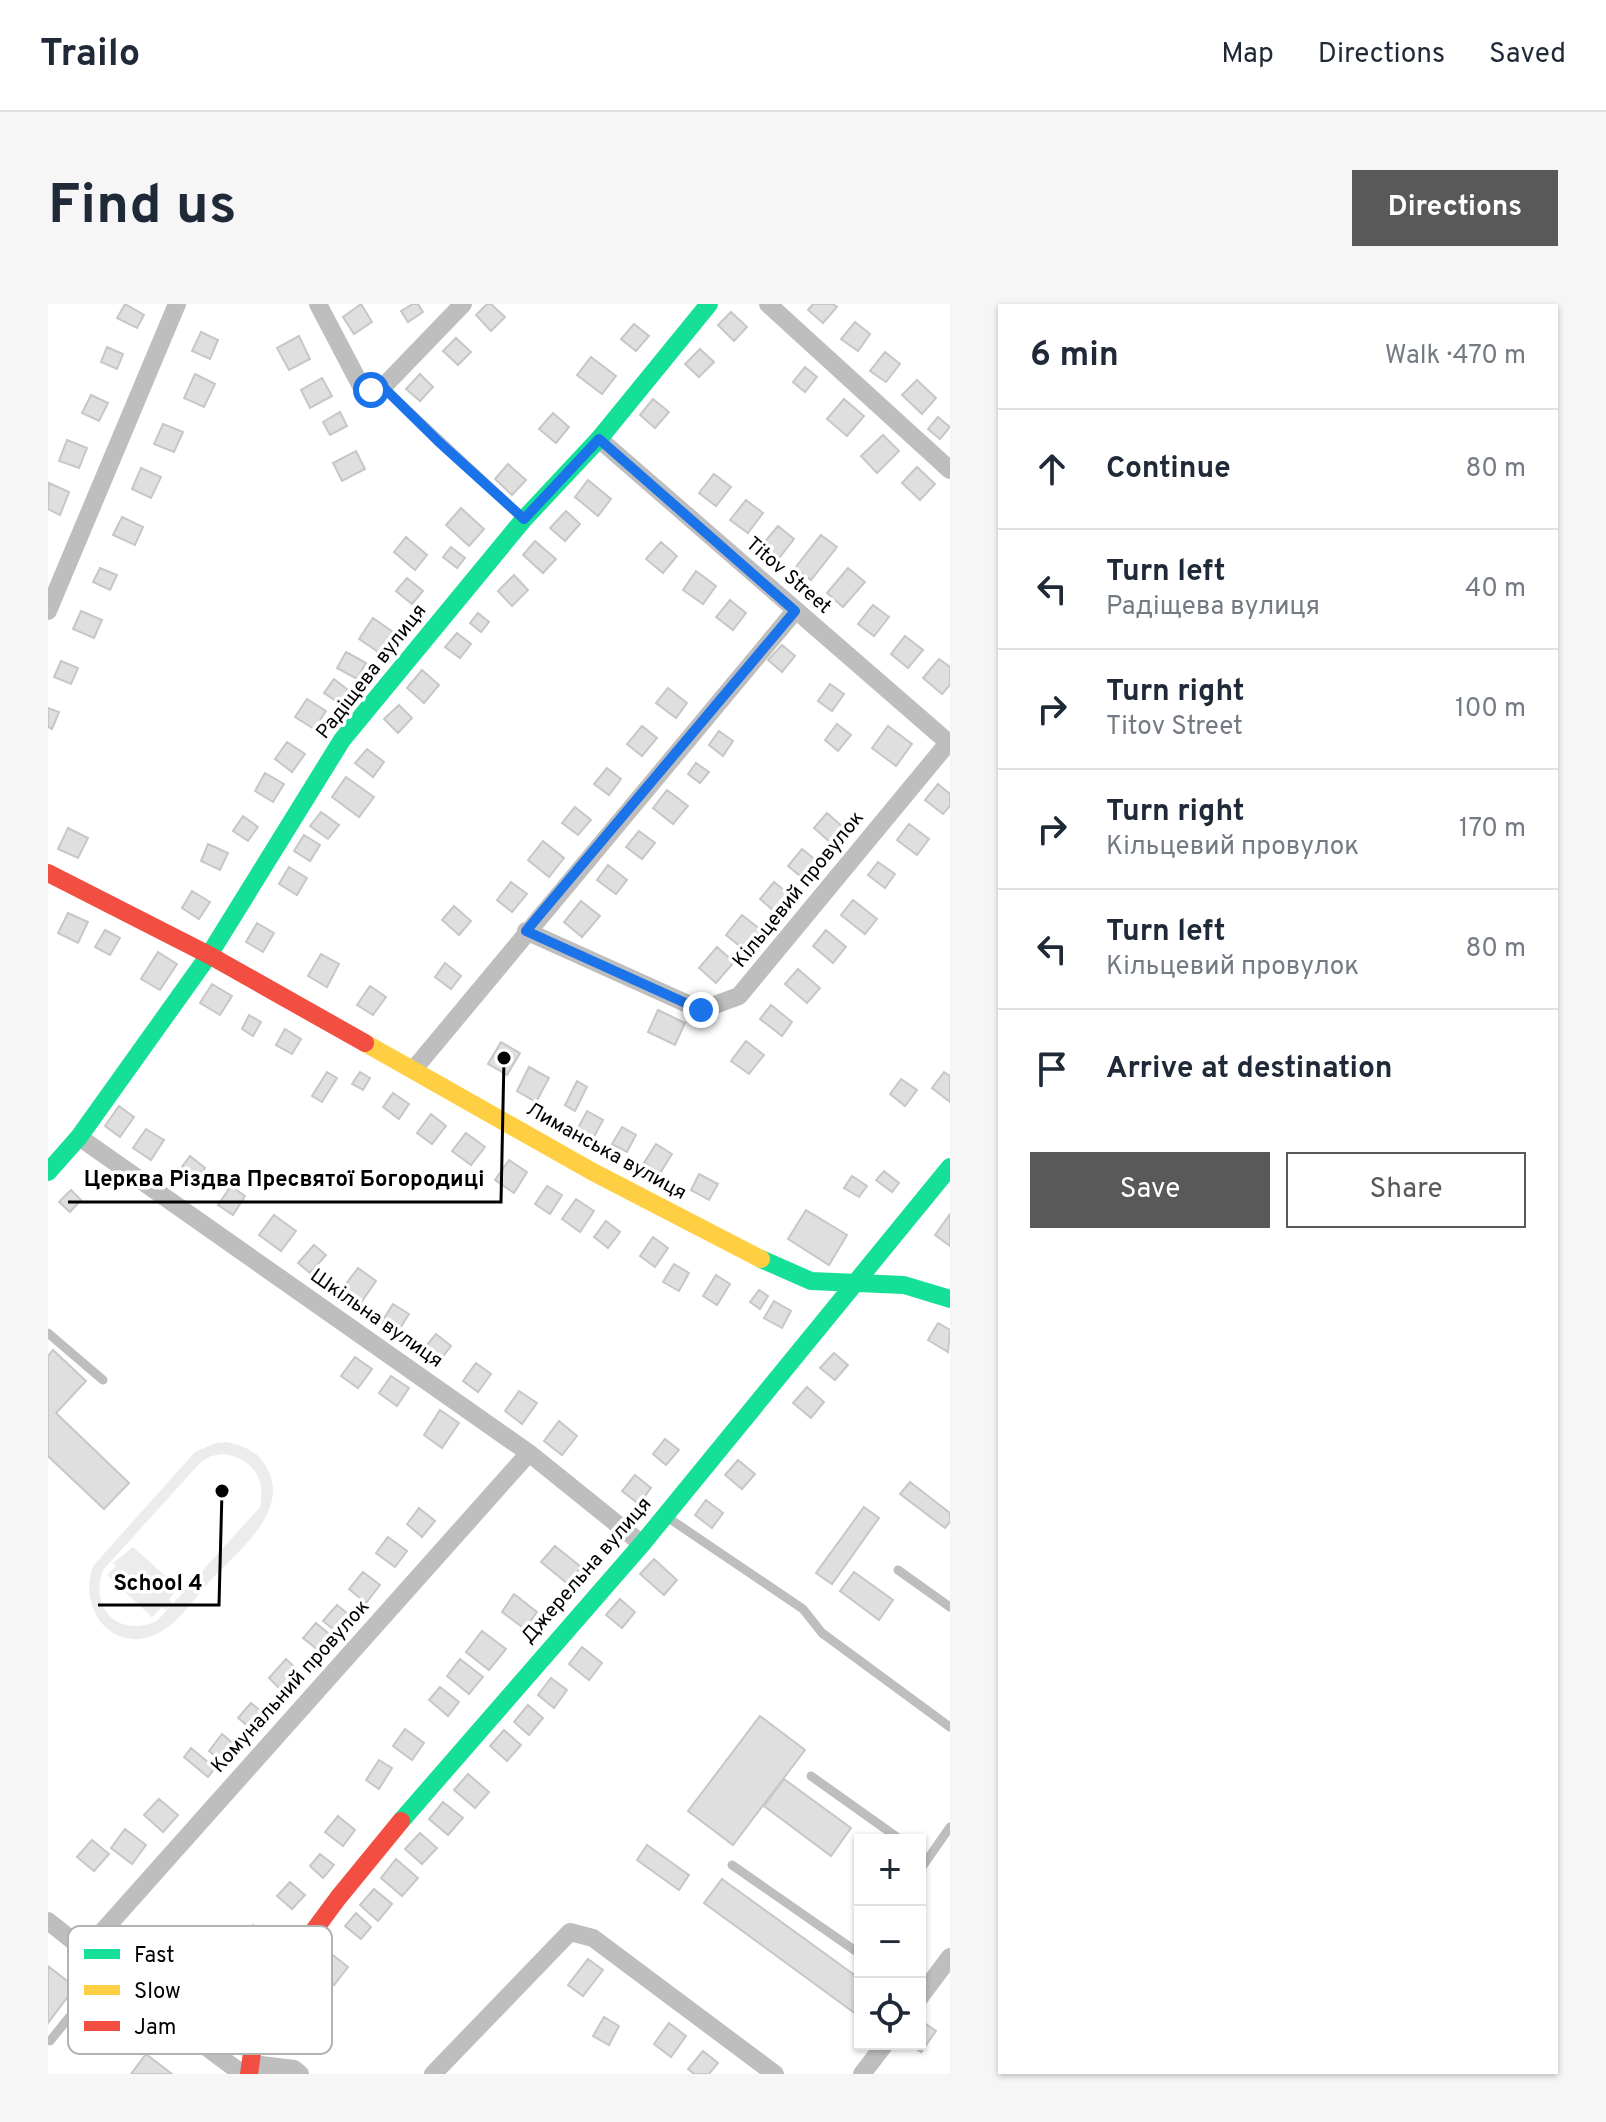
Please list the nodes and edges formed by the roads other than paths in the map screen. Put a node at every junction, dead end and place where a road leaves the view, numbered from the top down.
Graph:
1 (177, 304) edge
2 (463, 304) edge
3 (709, 304) edge
4 (768, 304) edge
5 (319, 306) edge
6 (383, 387) junction
7 (599, 439) junction
8 (950, 470) edge
9 (524, 519) junction
10 (48, 611) edge
11 (795, 611) junction
12 (949, 743) edge
13 (48, 873) edge
14 (526, 931) junction
15 (209, 955) junction
16 (414, 1069) junction
17 (79, 1137) junction
18 (950, 1167) edge
19 (48, 1172) edge
20 (858, 1283) junction
21 (950, 1299) edge
22 (48, 1333) edge
23 (103, 1380) dead end
24 (529, 1453) junction
25 (664, 1516) junction
26 (642, 1544) junction
27 (898, 1570) dead end
28 (950, 1607) edge
29 (950, 1727) edge
30 (811, 1776) dead end
31 (950, 1827) edge
32 (893, 1834) edge
33 (926, 1854) edge
34 (732, 1865) dead end
35 (48, 1921) edge
36 (107, 1926) edge
37 (317, 1926) edge
38 (68, 1936) edge
39 (854, 1950) edge
40 (950, 1957) edge
41 (926, 1989) edge
42 (68, 2019) edge
43 (50, 2041) dead end
44 (880, 2050) edge
45 (218, 2054) edge
46 (251, 2054) edge
47 (248, 2074) edge
48 (300, 2074) edge
49 (433, 2074) edge
50 (775, 2074) edge
51 (862, 2074) edge

1 - 10 street
2 - 6 street
3 - 7 street, Радіщева вулиця
4 - 8 street
5 - 6 street
6 - 9 lane
7 - 9 street, Радіщева вулиця
7 - 11 street, Titov Street
9 - 15 street, Радіщева вулиця
11 - 12 street, Titov Street
11 - 14 street
12 - 14 street, Кільцевий провулок
13 - 15 street, Лиманська вулиця
14 - 16 street
15 - 16 street, Лиманська вулиця
15 - 17 street, Радіщева вулиця
16 - 20 street, Лиманська вулиця
17 - 19 street, Радіщева вулиця
17 - 24 street, Шкільна вулиця
18 - 20 street, Джерельна вулиця
20 - 21 street, Лиманська вулиця
20 - 25 street, Джерельна вулиця
22 - 23 lane
24 - 26 street, Шкільна вулиця
24 - 36 street, Комунальний провулок
25 - 26 street, Джерельна вулиця
25 - 29 lane
26 - 37 street, Джерельна вулиця
27 - 28 lane
30 - 32 lane
31 - 33 lane
34 - 39 lane
35 - 38 street
40 - 41 street
42 - 43 lane
44 - 51 street
45 - 47 street
46 - 47 street
47 - 48 street
49 - 50 street

